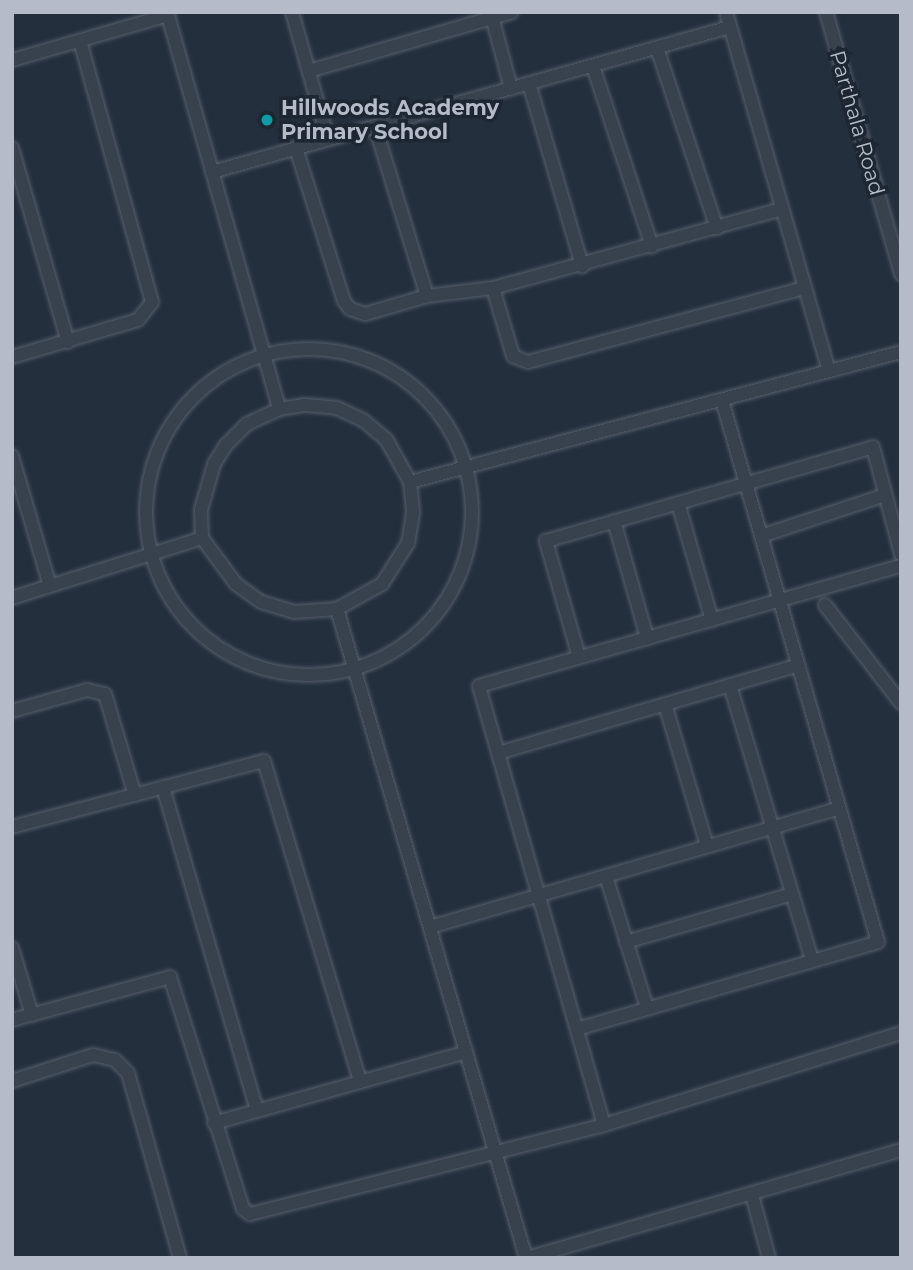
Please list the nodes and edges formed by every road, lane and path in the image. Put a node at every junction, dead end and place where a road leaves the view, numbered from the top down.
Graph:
1 (292, 12) edge
2 (512, 12) edge
3 (726, 12) edge
4 (826, 12) edge
5 (167, 14) edge
6 (492, 15) edge
7 (730, 27) junction
8 (80, 41) junction
9 (657, 48) junction
10 (12, 60) edge
11 (593, 66) junction
12 (309, 71) junction
13 (529, 83) junction
14 (511, 88) junction
15 (376, 126) junction
16 (328, 139) junction
17 (12, 148) edge
18 (296, 148) junction
19 (212, 172) junction
20 (782, 209) junction
21 (717, 228) junction
22 (652, 247) junction
23 (582, 266) junction
24 (901, 274) edge
25 (493, 288) junction
26 (805, 288) junction
27 (427, 296) junction
28 (68, 342) junction
29 (901, 352) edge
30 (263, 355) junction
31 (12, 357) edge
32 (829, 371) junction
33 (722, 400) junction
34 (279, 409) junction
35 (12, 456) edge
36 (468, 467) junction
37 (410, 482) junction
38 (746, 484) junction
39 (886, 495) junction
40 (25, 501) junction
41 (678, 503) junction
42 (12, 505) edge
43 (614, 521) junction
44 (761, 536) junction
45 (202, 538) junction
46 (901, 554) edge
47 (149, 555) junction
48 (901, 566) edge
49 (50, 586) junction
50 (12, 598) edge
51 (780, 601) junction
52 (825, 605) dead end
53 (337, 609) junction
54 (712, 620) junction
55 (647, 638) junction
56 (579, 657) junction
57 (798, 665) junction
58 (355, 668) junction
59 (730, 685) junction
60 (665, 704) junction
61 (901, 704) edge
62 (12, 711) edge
63 (498, 754) junction
64 (163, 788) junction
65 (135, 795) junction
66 (839, 808) junction
67 (12, 827) edge
68 (772, 828) junction
69 (707, 846) junction
70 (606, 876) junction
71 (792, 894) junction
72 (538, 895) junction
73 (430, 928) junction
74 (626, 942) junction
75 (12, 948) edge
76 (812, 960) junction
77 (647, 1009) junction
78 (32, 1015) junction
79 (12, 1020) edge
80 (577, 1029) junction
81 (901, 1033) edge
82 (466, 1052) junction
83 (12, 1082) edge
84 (360, 1082) junction
85 (257, 1111) junction
86 (214, 1123) junction
87 (604, 1125) junction
88 (496, 1150) junction
89 (901, 1150) edge
90 (752, 1195) junction
91 (558, 1254) edge
92 (180, 1258) edge
93 (527, 1258) edge
94 (769, 1258) edge

1 - 12 street
2 - 6 street
3 - 7 street
4 - 24 street, Parthala Road
5 - 8 street
5 - 19 street
6 - 12 street
6 - 14 street
7 - 9 street
7 - 20 street
8 - 10 street
8 - 28 street
9 - 11 street
9 - 21 street
11 - 13 street
11 - 22 street
12 - 16 street
13 - 14 street
13 - 23 street
14 - 15 street
15 - 16 street
15 - 27 street
16 - 18 street
17 - 28 street
18 - 19 street
18 - 27 street
19 - 30 street
20 - 21 street
20 - 26 street
21 - 22 street
22 - 23 street
23 - 25 street
25 - 26 street
25 - 27 street
26 - 32 street
28 - 31 street
29 - 32 street
30 - 34 street
30 - 36 street
30 - 47 street
32 - 33 street
33 - 36 street
33 - 38 street
34 - 37 street
34 - 45 street
35 - 40 street
36 - 37 street
36 - 58 street
37 - 53 street
38 - 39 street
38 - 41 street
38 - 44 street
39 - 44 street
39 - 46 street
40 - 42 street
40 - 49 street
41 - 43 street
41 - 54 street
43 - 55 street
43 - 56 street
44 - 51 street
45 - 47 street
45 - 53 street
47 - 49 street
47 - 58 street
48 - 51 street
49 - 50 street
51 - 54 street
51 - 57 street
52 - 61 street
53 - 58 street
54 - 55 street
55 - 56 street
56 - 63 street
57 - 59 street
57 - 66 street
58 - 73 street
59 - 60 street
59 - 68 street
60 - 63 street
60 - 69 street
62 - 65 street
63 - 72 street
64 - 65 street
64 - 84 street
64 - 85 street
65 - 67 street
66 - 68 street
66 - 76 street
68 - 69 street
68 - 71 street
69 - 70 street
70 - 72 street
70 - 74 street
71 - 74 street
71 - 76 street
72 - 73 street
72 - 80 street
73 - 82 street
74 - 77 street
75 - 78 street
76 - 77 street
77 - 80 street
78 - 79 street
78 - 86 street
80 - 87 street
81 - 87 street
82 - 84 street
82 - 88 street
83 - 92 street
84 - 85 street
85 - 86 street
86 - 88 street
87 - 88 street
88 - 93 street
89 - 90 street
90 - 91 street
90 - 94 street
91 - 93 street

